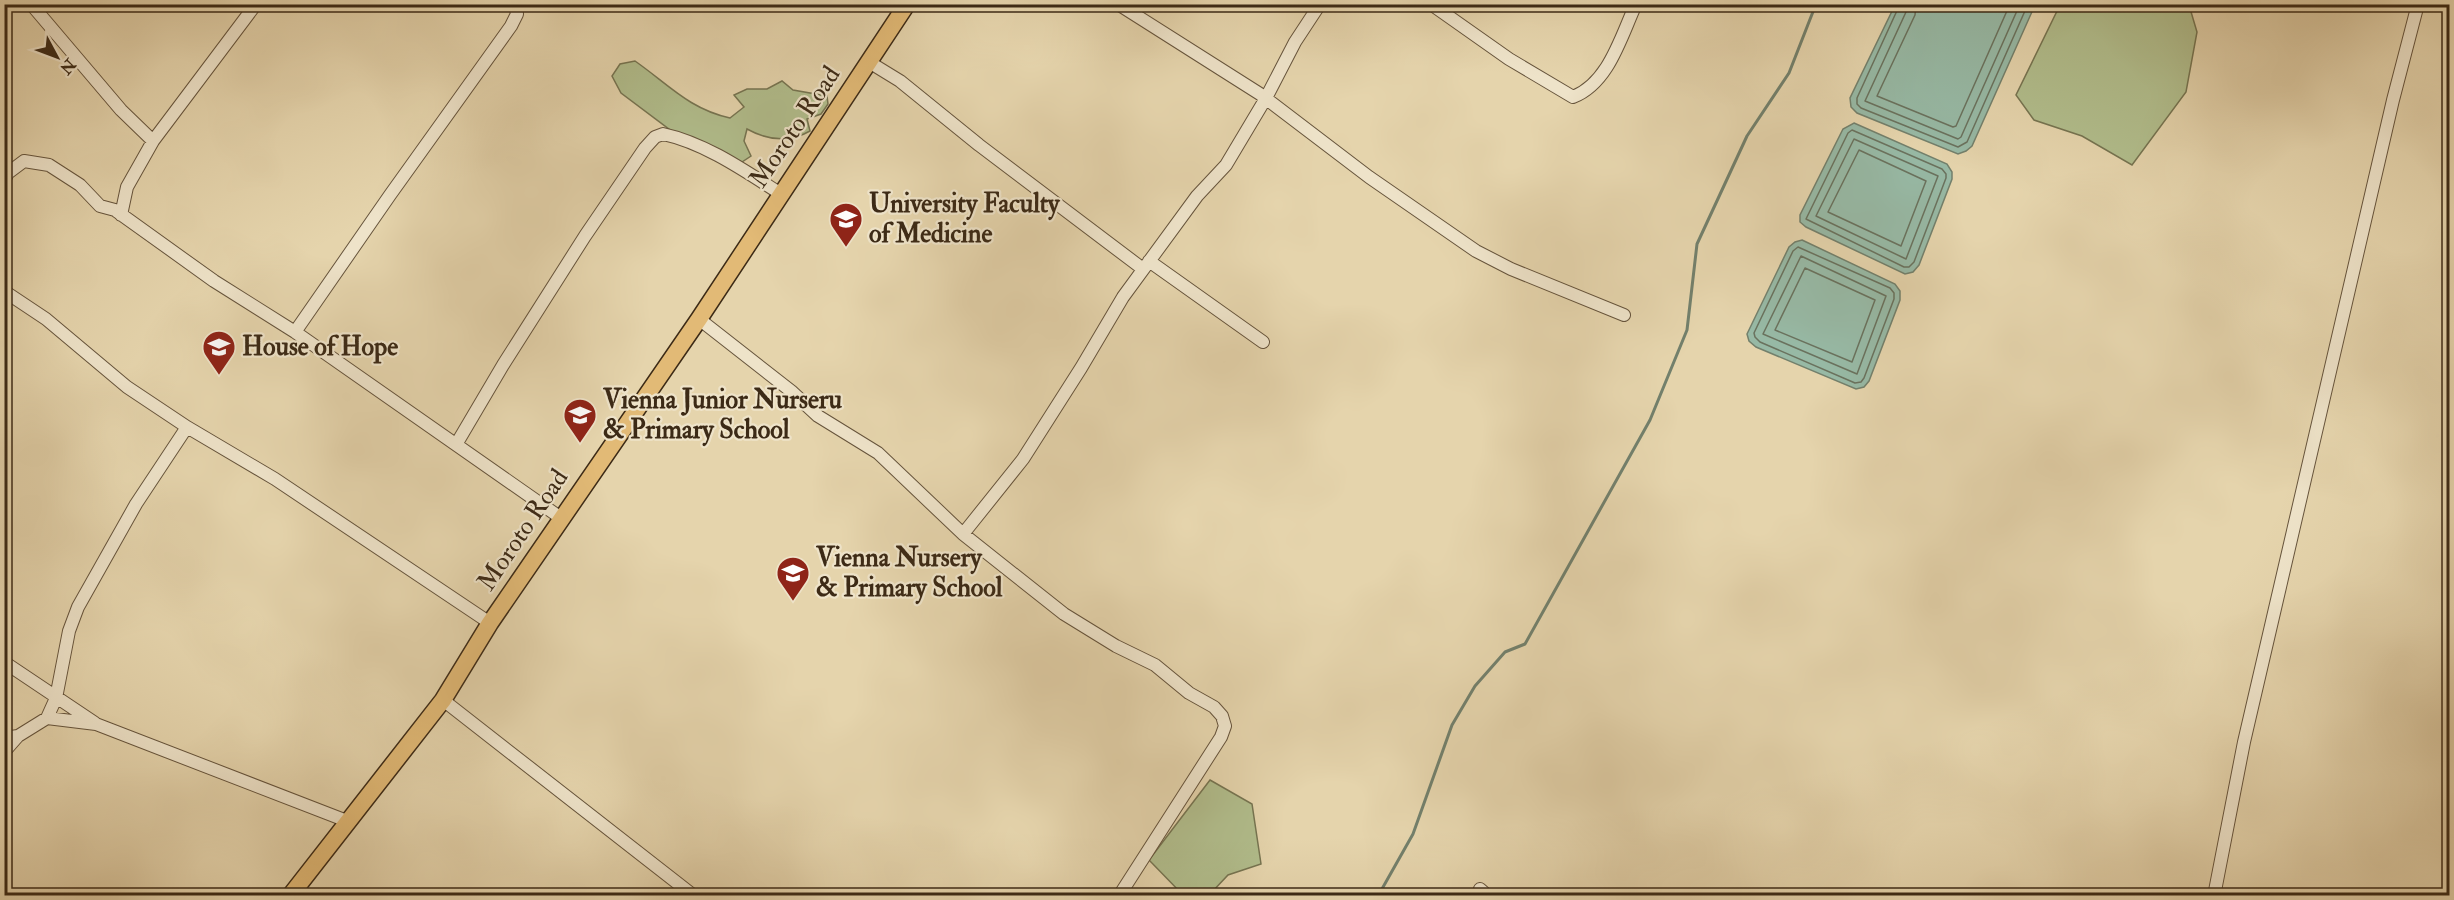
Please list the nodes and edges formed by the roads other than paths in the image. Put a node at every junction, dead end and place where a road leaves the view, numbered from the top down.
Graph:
1 (32, 4) edge
2 (256, 4) edge
3 (515, 4) edge
4 (907, 4) edge
5 (1118, 4) edge
6 (1320, 4) edge
7 (1431, 4) edge
8 (1636, 4) edge
9 (2418, 4) edge
10 (869, 62) junction
11 (1266, 98) junction
12 (153, 141) junction
13 (4, 180) edge
14 (781, 194) junction
15 (121, 215) junction
16 (1146, 265) junction
17 (4, 291) edge
18 (1624, 315) dead end
19 (699, 319) junction
20 (295, 332) junction
21 (1263, 342) dead end
22 (187, 427) junction
23 (457, 443) junction
24 (561, 518) junction
25 (963, 534) junction
26 (490, 623) junction
27 (4, 662) edge
28 (56, 698) junction
29 (443, 700) junction
30 (47, 718) junction
31 (96, 724) junction
32 (18, 736) junction
33 (4, 738) edge
34 (4, 752) edge
35 (347, 821) junction
36 (290, 896) edge
37 (694, 896) edge
38 (1119, 896) edge
39 (2214, 896) edge

1 - 12 street
2 - 12 street
3 - 20 street
4 - 10 main road, Moroto Road
5 - 11 street
6 - 11 street
7 - 8 street
9 - 39 street
10 - 14 main road, Moroto Road
10 - 16 street
11 - 16 street
11 - 18 street
12 - 15 street
13 - 15 street
14 - 19 main road, Moroto Road
14 - 23 street
15 - 20 street
16 - 21 street
16 - 25 street
17 - 22 street
19 - 24 main road, Moroto Road
19 - 25 street
20 - 23 street
22 - 26 street
22 - 28 street
23 - 24 street
24 - 26 main road, Moroto Road
25 - 38 street
26 - 29 main road, Moroto Road
27 - 28 street
28 - 30 street
28 - 31 street
29 - 35 main road, Moroto Road
29 - 37 street
30 - 31 street
30 - 32 street
31 - 35 street
32 - 33 street
32 - 34 street
35 - 36 main road, Moroto Road

